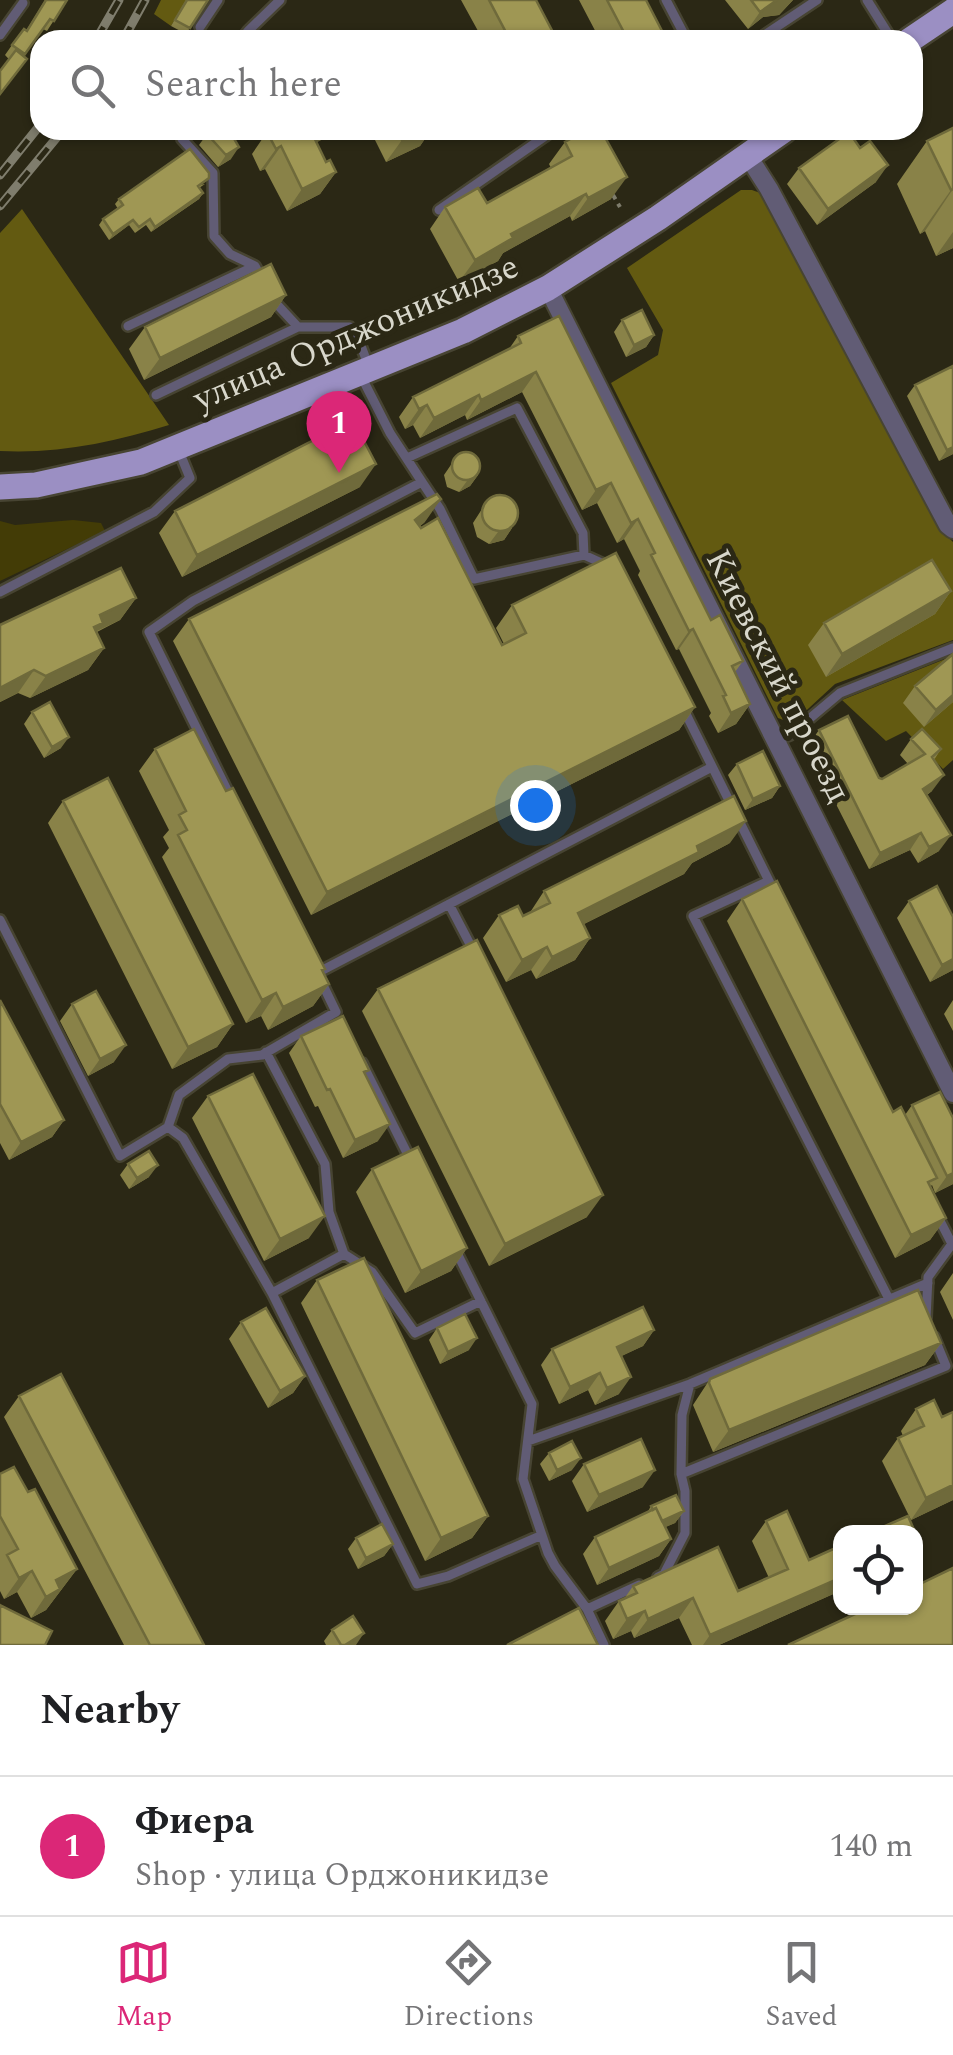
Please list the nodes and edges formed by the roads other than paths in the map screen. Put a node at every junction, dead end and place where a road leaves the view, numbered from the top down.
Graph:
1 (218, 0) edge
2 (280, 0) edge
3 (666, 0) edge
4 (817, 0) edge
5 (867, 0) edge
6 (23, 4) dead end
7 (953, 11) edge
8 (200, 27) dead end
9 (248, 30) edge
10 (682, 30) edge
11 (772, 30) edge
12 (886, 30) edge
13 (923, 31) edge
14 (0, 35) edge
15 (183, 140) edge
16 (540, 140) edge
17 (761, 140) edge
18 (439, 210) dead end
19 (255, 266) junction
20 (548, 288) junction
21 (128, 326) dead end
22 (298, 327) junction
23 (365, 371) junction
24 (156, 395) dead end
25 (178, 448) junction
26 (407, 458) junction
27 (0, 469) edge
28 (93, 474) junction
29 (422, 482) junction
30 (0, 487) edge
31 (953, 529) edge
32 (584, 555) junction
33 (613, 569) edge
34 (0, 592) edge
35 (953, 648) edge
36 (679, 700) edge
37 (774, 741) junction
38 (712, 766) junction
39 (233, 803) edge
40 (770, 881) junction
41 (778, 898) edge
42 (450, 904) junction
43 (0, 920) edge
44 (476, 954) edge
45 (309, 956) edge
46 (317, 973) junction
47 (336, 1012) junction
48 (345, 1029) edge
49 (353, 1046) edge
50 (266, 1052) junction
51 (953, 1093) edge
52 (168, 1127) junction
53 (413, 1165) edge
54 (934, 1210) edge
55 (447, 1233) edge
56 (344, 1254) junction
57 (928, 1283) junction
58 (272, 1293) junction
59 (889, 1299) junction
60 (481, 1301) junction
61 (690, 1384) junction
62 (528, 1441) junction
63 (681, 1474) junction
64 (542, 1535) junction
65 (586, 1608) junction
66 (604, 1645) edge

1 - 8 lane
2 - 9 lane
3 - 10 lane
4 - 11 lane
5 - 12 lane
6 - 14 lane
7 - 13 main road
15 - 19 lane
16 - 18 lane
17 - 20 main road, улица Орджоникидзе
17 - 31 street
19 - 21 lane
19 - 22 lane
20 - 23 main road, улица Орджоникидзе
20 - 37 street, Киевский проезд
22 - 23 lane
22 - 24 lane
23 - 25 main road, улица Орджоникидзе
23 - 26 lane
25 - 28 main road, улица Орджоникидзе
25 - 34 lane
26 - 29 lane
26 - 32 lane
27 - 28 main road, улица Орджоникидзе
28 - 30 main road, улица Орджоникидзе
29 - 32 lane
29 - 39 lane
32 - 33 lane
35 - 37 lane
36 - 38 lane
37 - 51 street, Киевский проезд
38 - 40 lane
38 - 42 lane
40 - 41 lane
40 - 59 lane
42 - 44 lane
42 - 46 lane
43 - 52 lane
45 - 46 lane
46 - 47 lane
47 - 48 lane
47 - 50 lane
49 - 53 lane
50 - 52 lane
50 - 56 lane
52 - 58 lane
54 - 57 lane
55 - 60 lane
56 - 58 lane
56 - 60 lane
57 - 59 lane
57 - 63 lane
58 - 64 lane
59 - 61 lane
60 - 62 lane
61 - 62 lane
61 - 63 lane
62 - 64 lane
63 - 65 lane
64 - 65 lane
65 - 66 lane

